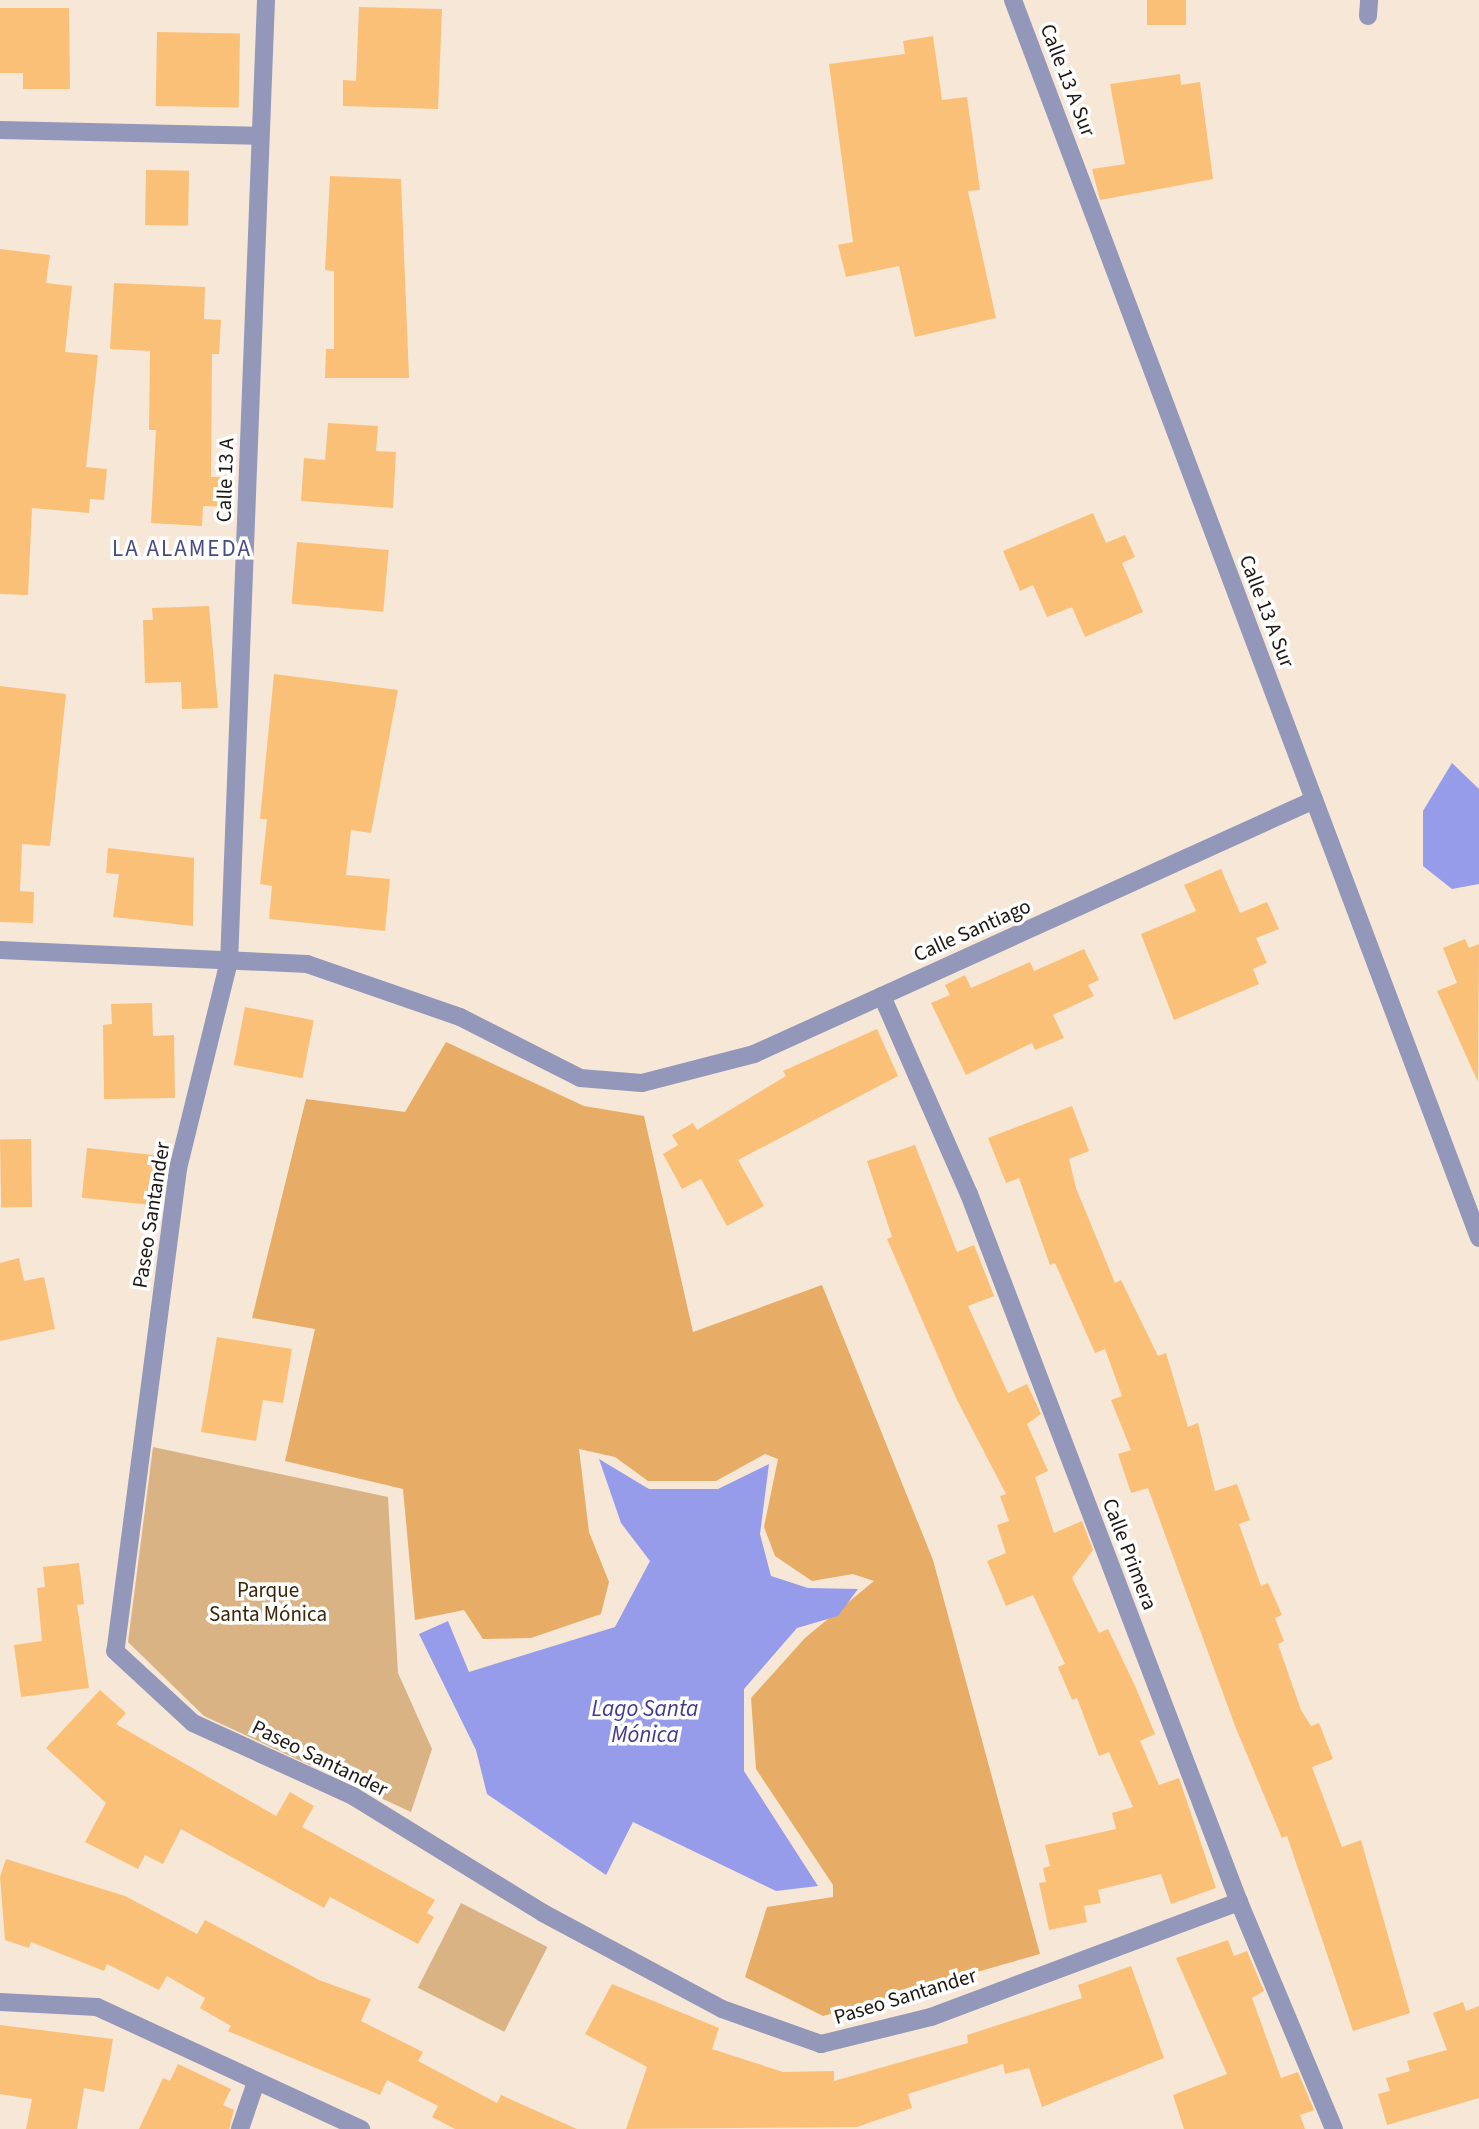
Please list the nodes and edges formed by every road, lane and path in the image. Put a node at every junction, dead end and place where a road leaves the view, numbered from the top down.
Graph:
1 (266, 0) edge
2 (1013, 0) edge
3 (0, 130) edge
4 (260, 136) junction
5 (1314, 800) junction
6 (0, 950) edge
7 (229, 961) junction
8 (881, 996) junction
9 (1479, 1238) edge
10 (1239, 1902) junction
11 (0, 2002) edge
12 (256, 2082) junction
13 (240, 2129) edge
14 (361, 2129) edge
15 (1334, 2129) edge

1 - 4 street, Calle 13 A
2 - 5 street, Calle 13 A Sur
3 - 4 street
4 - 7 street, Calle 13 A
5 - 8 street, Calle Santiago
5 - 9 street, Calle 13 A Sur
6 - 7 street, Calle Santiago
7 - 8 street, Calle Santiago
7 - 10 street, Paseo Santander
8 - 10 street, Calle Primera
10 - 15 street, Calle Primera
11 - 12 street
12 - 13 street
12 - 14 street

